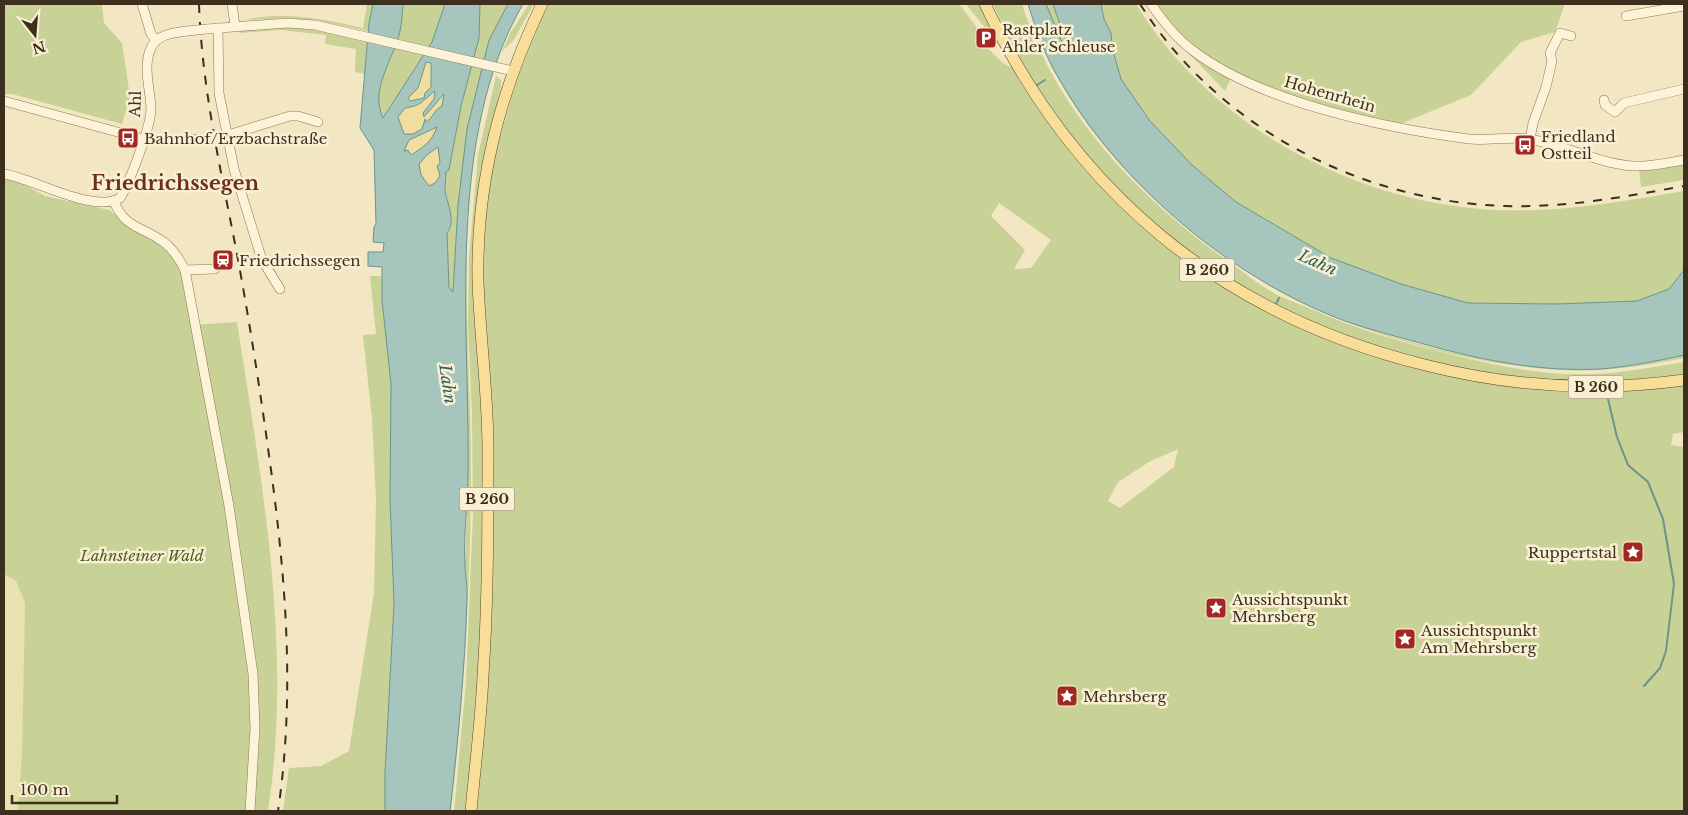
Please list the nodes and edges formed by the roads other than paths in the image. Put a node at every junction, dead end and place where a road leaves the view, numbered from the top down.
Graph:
1 (142, 4) edge
2 (232, 4) edge
3 (542, 4) edge
4 (985, 4) edge
5 (1151, 4) edge
6 (1684, 6) edge
7 (1626, 16) dead end
8 (235, 26) junction
9 (218, 28) junction
10 (1571, 36) dead end
11 (156, 40) junction
12 (509, 70) junction
13 (1684, 89) edge
14 (1604, 100) dead end
15 (4, 101) edge
16 (318, 122) dead end
17 (228, 135) junction
18 (143, 138) junction
19 (1530, 139) junction
20 (1684, 160) edge
21 (4, 174) edge
22 (114, 202) junction
23 (215, 269) dead end
24 (185, 270) junction
25 (280, 289) dead end
26 (1684, 380) edge
27 (250, 811) edge
28 (470, 811) edge

1 - 11 street
2 - 8 street
3 - 12 main road, B 260
4 - 26 main road, B 260
5 - 19 street, Hohenrhein
6 - 7 street
8 - 9 street
8 - 12 street
9 - 11 street, bridge
9 - 17 street
10 - 19 street
11 - 18 street, Ahl
12 - 28 main road, B 260
13 - 14 street
15 - 18 street
16 - 17 street
17 - 25 street
18 - 22 street, Ahl
19 - 20 street, Hohenrhein
21 - 22 street
22 - 24 street
23 - 24 street
24 - 27 street

